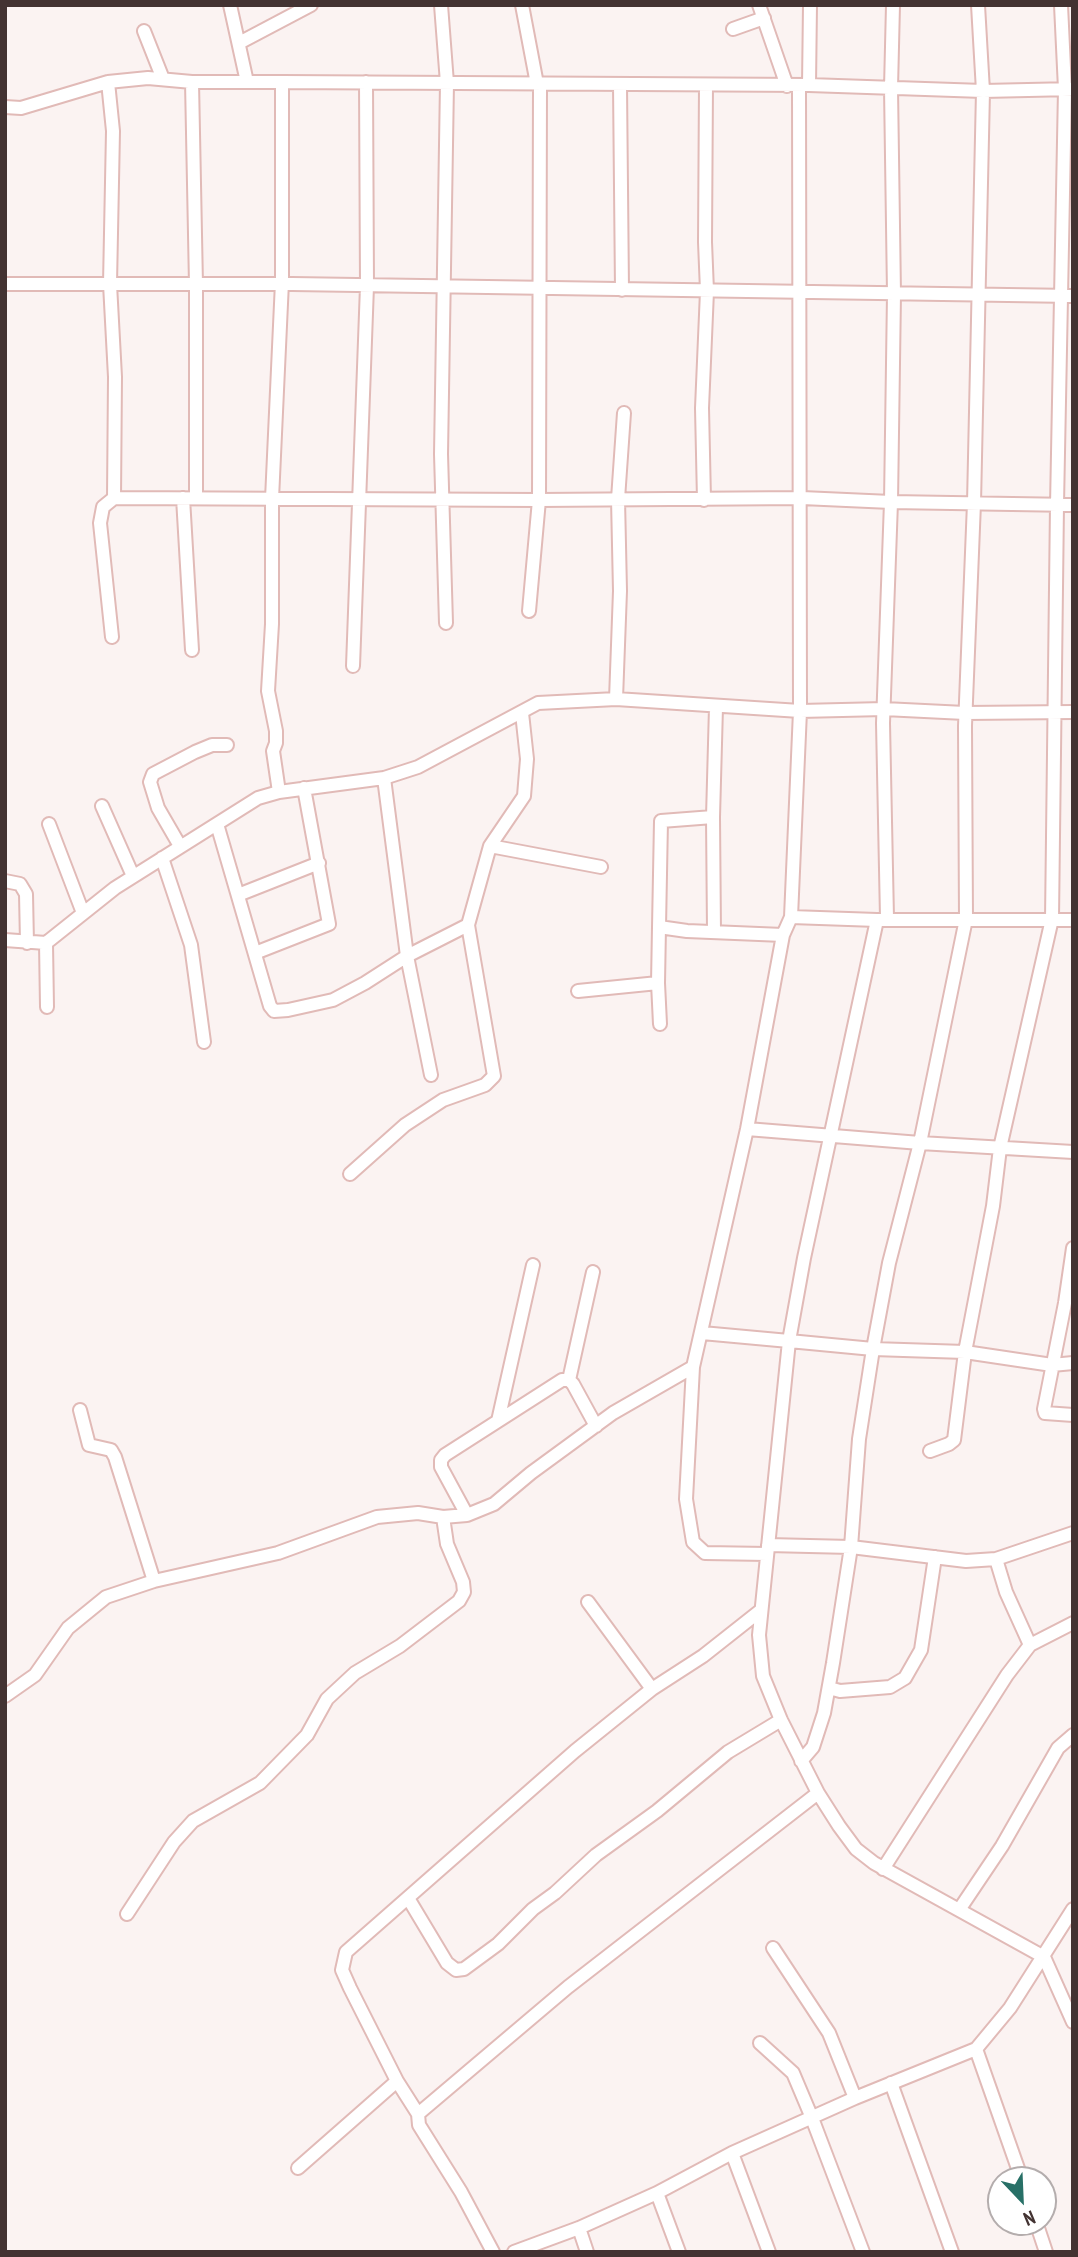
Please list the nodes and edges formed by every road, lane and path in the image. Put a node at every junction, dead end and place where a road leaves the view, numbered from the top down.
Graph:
1 (230, 5) edge
2 (311, 5) edge
3 (441, 5) edge
4 (522, 5) edge
5 (810, 5) edge
6 (893, 5) edge
7 (978, 5) edge
8 (1061, 5) edge
9 (762, 12) edge
10 (733, 29) dead end
11 (145, 31) dead end
12 (239, 43) junction
13 (163, 79) junction
14 (108, 82) junction
15 (192, 82) junction
16 (247, 82) junction
17 (282, 82) junction
18 (366, 82) junction
19 (447, 83) junction
20 (539, 84) junction
21 (620, 85) junction
22 (706, 85) junction
23 (799, 86) junction
24 (891, 88) junction
25 (1069, 89) edge
26 (983, 91) junction
27 (5, 107) edge
28 (5, 284) edge
29 (110, 284) junction
30 (196, 285) junction
31 (282, 286) junction
32 (367, 286) junction
33 (443, 287) junction
34 (538, 288) junction
35 (622, 290) junction
36 (707, 291) junction
37 (799, 292) junction
38 (894, 294) junction
39 (979, 295) junction
40 (1067, 296) edge
41 (624, 413) dead end
42 (114, 498) junction
43 (189, 498) junction
44 (802, 498) junction
45 (272, 499) junction
46 (359, 499) junction
47 (618, 499) junction
48 (441, 500) junction
49 (538, 500) junction
50 (704, 500) junction
51 (891, 502) junction
52 (974, 503) junction
53 (1057, 505) junction
54 (1073, 505) edge
55 (529, 611) dead end
56 (446, 623) dead end
57 (111, 637) dead end
58 (192, 650) dead end
59 (353, 666) dead end
60 (616, 699) junction
61 (716, 706) junction
62 (884, 709) junction
63 (800, 711) junction
64 (1056, 712) junction
65 (1073, 712) edge
66 (522, 713) junction
67 (965, 713) junction
68 (227, 745) dead end
69 (384, 778) junction
70 (304, 789) junction
71 (279, 792) junction
72 (102, 806) dead end
73 (713, 817) junction
74 (49, 824) dead end
75 (217, 824) junction
76 (180, 846) junction
77 (490, 846) junction
78 (162, 858) junction
79 (319, 863) junction
80 (601, 867) dead end
81 (133, 876) junction
82 (5, 880) edge
83 (238, 895) junction
84 (83, 913) junction
85 (791, 917) junction
86 (882, 919) junction
87 (966, 919) junction
88 (1052, 919) junction
89 (1073, 920) edge
90 (468, 925) junction
91 (659, 927) junction
92 (714, 932) junction
93 (783, 935) junction
94 (5, 940) edge
95 (27, 943) junction
96 (46, 943) junction
97 (255, 953) junction
98 (407, 957) junction
99 (658, 983) junction
100 (578, 991) dead end
101 (47, 1007) dead end
102 (660, 1024) dead end
103 (204, 1042) dead end
104 (430, 1075) dead end
105 (747, 1129) junction
106 (830, 1136) junction
107 (919, 1143) junction
108 (1000, 1148) junction
109 (1073, 1152) edge
110 (350, 1174) dead end
111 (1073, 1248) edge
112 (533, 1265) dead end
113 (593, 1272) dead end
114 (1069, 1303) edge
115 (702, 1333) junction
116 (789, 1341) junction
117 (873, 1349) junction
118 (965, 1352) junction
119 (1073, 1363) edge
120 (1052, 1365) junction
121 (693, 1367) junction
122 (569, 1380) junction
123 (80, 1410) dead end
124 (1073, 1415) edge
125 (498, 1421) junction
126 (596, 1426) junction
127 (930, 1451) dead end
128 (467, 1515) junction
129 (443, 1517) junction
130 (1073, 1533) edge
131 (852, 1547) junction
132 (767, 1549) junction
133 (935, 1557) junction
134 (996, 1559) junction
135 (154, 1581) junction
136 (588, 1602) dead end
137 (761, 1611) junction
138 (1073, 1623) edge
139 (1030, 1645) junction
140 (829, 1688) junction
141 (652, 1689) junction
142 (5, 1696) edge
143 (780, 1720) junction
144 (1073, 1735) edge
145 (801, 1761) junction
146 (818, 1793) junction
147 (883, 1869) junction
148 (408, 1898) junction
149 (1073, 1909) edge
150 (959, 1910) junction
151 (127, 1914) dead end
152 (774, 1948) dead end
153 (1044, 1957) junction
154 (1073, 2022) edge
155 (760, 2043) dead end
156 (976, 2049) junction
157 (397, 2081) junction
158 (891, 2083) junction
159 (855, 2098) junction
160 (418, 2114) junction
161 (812, 2118) junction
162 (732, 2153) junction
163 (1017, 2166) edge
164 (298, 2168) dead end
165 (657, 2193) junction
166 (579, 2228) junction
167 (493, 2252) edge
168 (514, 2252) edge
169 (587, 2252) edge
170 (679, 2252) edge
171 (769, 2252) edge
172 (863, 2252) edge
173 (952, 2252) edge

1 - 12 street
2 - 12 street
3 - 19 street
4 - 20 street
5 - 23 street
6 - 24 street
7 - 26 street
8 - 25 street
9 - 10 street
9 - 23 street
11 - 13 street
12 - 16 street
13 - 14 street
13 - 15 street
14 - 27 street
14 - 29 street
15 - 16 street
15 - 30 street
16 - 17 street
17 - 18 street
17 - 31 street
18 - 19 street
18 - 32 street
19 - 20 street
19 - 33 street
20 - 21 street
20 - 34 street
21 - 22 street
21 - 35 street
22 - 23 street
22 - 36 street
23 - 24 street
23 - 37 street
24 - 26 street
24 - 38 street
25 - 26 street
25 - 40 street
26 - 39 street
28 - 29 street
29 - 30 street
29 - 42 street
30 - 31 street
30 - 43 street
31 - 32 street
31 - 45 street
32 - 33 street
32 - 46 street
33 - 34 street
33 - 48 street
34 - 35 street
34 - 49 street
35 - 36 street
36 - 37 street
36 - 50 street
37 - 38 street
37 - 44 street
38 - 39 street
38 - 51 street
39 - 40 street
39 - 52 street
40 - 53 street
41 - 47 street
42 - 43 street
42 - 57 street
43 - 45 street
43 - 58 street
44 - 50 street
44 - 51 street
44 - 63 street
45 - 46 street
45 - 71 street
46 - 48 street
46 - 59 street
47 - 49 street
47 - 50 street
47 - 60 street
48 - 49 street
48 - 56 street
49 - 55 street
51 - 52 street
51 - 62 street
52 - 53 street
52 - 67 street
53 - 54 street
53 - 64 street
60 - 61 street
60 - 66 street
61 - 63 street
61 - 73 street
62 - 63 street
62 - 67 street
62 - 86 street
63 - 85 street
64 - 65 street
64 - 67 street
64 - 88 street
66 - 69 street
66 - 77 street
67 - 87 street
68 - 76 street
69 - 70 street
69 - 98 street
70 - 71 street
70 - 79 street
71 - 75 street
72 - 81 street
73 - 91 street
73 - 92 street
74 - 84 street
75 - 76 street
75 - 83 street
76 - 78 street
77 - 80 street
77 - 90 street
78 - 81 street
78 - 103 street
79 - 83 street
79 - 97 street
81 - 84 street
82 - 95 street
83 - 97 street
84 - 96 street
85 - 86 street
85 - 93 street
86 - 87 street
86 - 106 street
87 - 88 street
87 - 107 street
88 - 89 street
88 - 108 street
90 - 98 street
90 - 110 street
91 - 92 street
91 - 99 street
92 - 93 street
93 - 105 street
94 - 95 street
95 - 96 street
96 - 101 street
97 - 98 street
98 - 104 street
99 - 100 street
99 - 102 street
105 - 106 street
105 - 115 street
106 - 107 street
106 - 116 street
107 - 108 street
107 - 117 street
108 - 109 street
108 - 118 street
111 - 114 street
112 - 125 street
113 - 122 street
114 - 120 street
115 - 116 street
115 - 121 street
116 - 117 street
116 - 132 street
117 - 118 street
117 - 131 street
118 - 120 street
118 - 127 street
119 - 120 street
120 - 124 street
121 - 126 street
121 - 132 street
122 - 125 street
122 - 126 street
123 - 135 street
125 - 128 street
126 - 128 street
128 - 129 street
129 - 135 street
129 - 151 street
130 - 134 street
131 - 132 street
131 - 133 street
131 - 140 street
132 - 137 street
133 - 134 street
133 - 140 street
134 - 139 street
135 - 142 street
136 - 141 street
137 - 141 street
137 - 143 street
138 - 139 street
139 - 147 street
140 - 145 street
141 - 148 street
143 - 145 street
143 - 148 street
144 - 150 street
145 - 146 street
146 - 147 street
146 - 160 street
147 - 150 street
148 - 157 street
149 - 153 street
150 - 153 street
152 - 159 street
153 - 154 street
153 - 156 street
155 - 161 street
156 - 158 street
156 - 163 street
157 - 160 street
157 - 164 street
158 - 159 street
158 - 173 street
159 - 161 street
160 - 167 street
161 - 162 street
161 - 172 street
162 - 165 street
162 - 171 street
165 - 166 street
165 - 170 street
166 - 168 street
166 - 169 street

